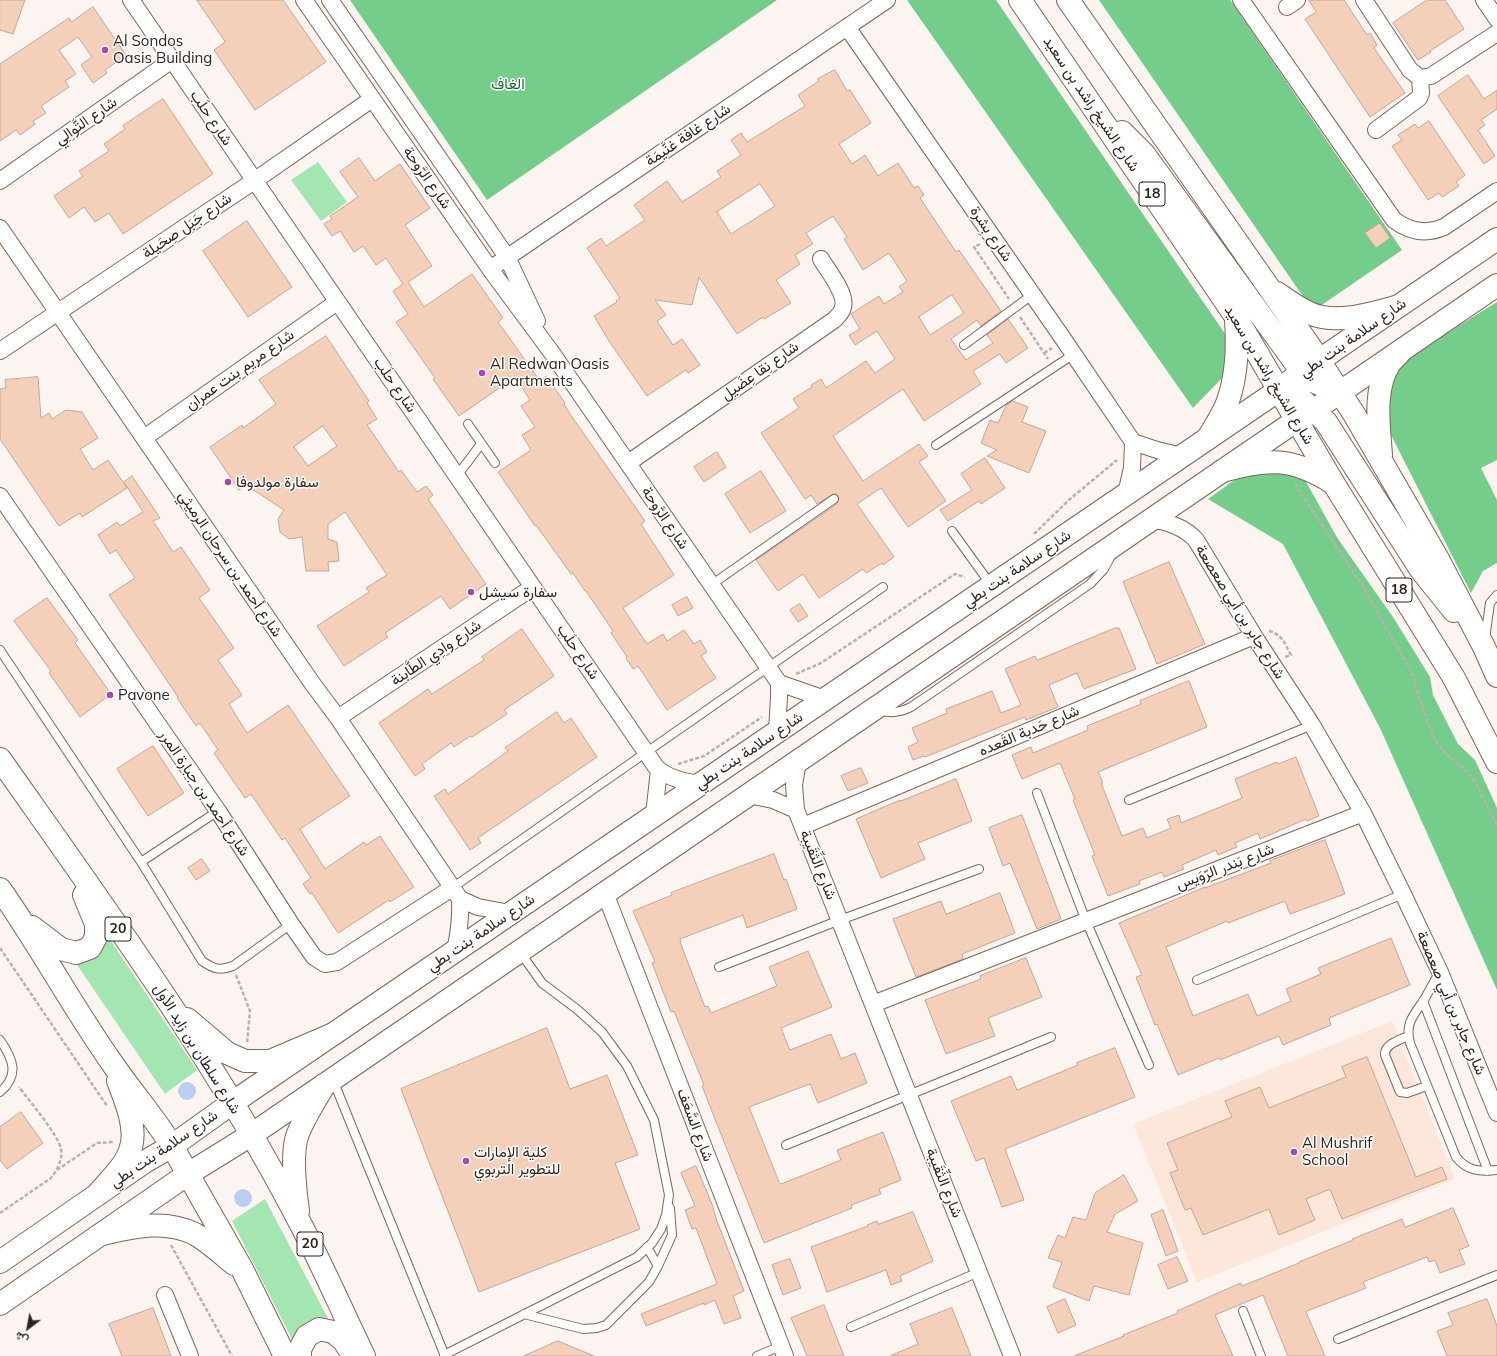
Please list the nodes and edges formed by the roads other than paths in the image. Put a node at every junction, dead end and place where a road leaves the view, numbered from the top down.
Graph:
1 (131, 0) edge
2 (304, 0) edge
3 (330, 0) edge
4 (887, 0) edge
5 (1020, 0) edge
6 (1068, 0) edge
7 (1241, 0) edge
8 (1364, 0) edge
9 (1484, 0) edge
10 (1497, 19) edge
11 (848, 26) junction
12 (1497, 33) edge
13 (172, 60) junction
14 (1420, 78) junction
15 (1085, 95) junction
16 (372, 99) junction
17 (1376, 130) dead end
18 (0, 181) edge
19 (254, 181) junction
20 (1497, 191) edge
21 (0, 228) edge
22 (1497, 238) edge
23 (507, 257) junction
24 (821, 259) dead end
25 (490, 269) junction
26 (1497, 285) edge
27 (1270, 289) junction
28 (1032, 295) junction
29 (337, 302) junction
30 (1396, 308) junction
31 (58, 312) junction
32 (1236, 317) junction
33 (964, 345) dead end
34 (1403, 349) junction
35 (0, 351) edge
36 (552, 353) junction
37 (1074, 354) junction
38 (1310, 366) junction
39 (1279, 390) junction
40 (1339, 393) junction
41 (1305, 415) junction
42 (468, 424) dead end
43 (144, 438) junction
44 (1208, 438) junction
45 (1133, 442) junction
46 (481, 444) junction
47 (936, 446) dead end
48 (1182, 456) junction
49 (628, 462) junction
50 (1382, 462) junction
51 (495, 463) dead end
52 (1222, 471) junction
53 (457, 476) junction
54 (1334, 484) junction
55 (1126, 494) junction
56 (0, 496) edge
57 (834, 499) dead end
58 (1152, 519) junction
59 (952, 531) dead end
60 (711, 585) junction
61 (884, 586) dead end
62 (992, 586) junction
63 (533, 587) junction
64 (1497, 595) edge
65 (1254, 636) junction
66 (1484, 647) junction
67 (0, 650) edge
68 (768, 667) junction
69 (1497, 676) edge
70 (778, 683) junction
71 (825, 699) junction
72 (338, 718) junction
73 (1312, 725) junction
74 (777, 732) junction
75 (646, 752) junction
76 (0, 759) edge
77 (798, 761) junction
78 (1497, 762) edge
79 (658, 770) junction
80 (700, 784) junction
81 (1036, 792) dead end
82 (749, 795) junction
83 (1129, 800) dead end
84 (796, 810) junction
85 (218, 812) junction
86 (1363, 812) junction
87 (654, 815) junction
88 (803, 826) junction
89 (60, 843) junction
90 (141, 862) junction
91 (978, 869) dead end
92 (0, 889) edge
93 (456, 893) junction
94 (605, 893) junction
95 (1403, 894) junction
96 (510, 913) junction
97 (18, 915) junction
98 (840, 920) junction
99 (1086, 920) junction
100 (291, 924) junction
101 (455, 951) junction
102 (520, 951) junction
103 (719, 967) dead end
104 (1440, 972) junction
105 (1197, 980) dead end
106 (1423, 1001) junction
107 (873, 1004) junction
108 (171, 1006) junction
109 (331, 1035) junction
110 (1408, 1036) junction
111 (1051, 1037) dead end
112 (0, 1040) edge
113 (112, 1063) junction
114 (1149, 1065) dead end
115 (328, 1082) junction
116 (1427, 1086) junction
117 (0, 1092) edge
118 (909, 1095) junction
119 (232, 1103) junction
120 (1497, 1113) edge
121 (251, 1135) junction
122 (786, 1145) dead end
123 (172, 1146) junction
124 (1497, 1170) edge
125 (1488, 1171) junction
126 (188, 1174) junction
127 (98, 1194) junction
128 (669, 1195) junction
129 (299, 1220) junction
130 (102, 1234) junction
131 (648, 1247) junction
132 (0, 1262) edge
133 (658, 1266) junction
134 (243, 1271) junction
135 (979, 1272) junction
136 (1497, 1275) edge
137 (165, 1295) dead end
138 (0, 1304) edge
139 (1243, 1311) dead end
140 (524, 1314) junction
141 (851, 1327) dead end
142 (1338, 1339) dead end
143 (783, 1351) edge
144 (190, 1356) edge
145 (285, 1356) edge
146 (300, 1356) edge
147 (354, 1356) edge
148 (364, 1356) edge
149 (444, 1356) edge
150 (757, 1356) edge
151 (1012, 1356) edge
152 (1261, 1356) edge

1 - 13 street, شارع حلَب
2 - 16 street, شارع الرَّوحة
3 - 23 street, شارع الرَّوحة
4 - 11 street, شارع غافة غنَّيمَة
5 - 15 main road, شارع الشيخ راشد بن سعيد / 18
6 - 27 main road
7 - 20 street
8 - 14 street
9 - 10 street
11 - 23 street, شارع غافة غنَّيمَة
11 - 28 street, شارع بِشرة
12 - 14 street
13 - 18 street, شارع التَّوالِي
13 - 19 street, شارع حلَب
14 - 17 street
15 - 32 main road, شارع الشيخ راشد بن سعيد / 18
15 - 38 main road
16 - 19 street, شارع جَبَل صِحَيلة
16 - 25 street, شارع الرَّوحة
19 - 29 street, شارع حلَب
19 - 31 street, شارع جَبَل صِحَيلة
21 - 31 street, شارع أحمد بن سرحان الرميثي
22 - 30 main road, شارع سلامة بنت بطي
23 - 25 street, شارع غافة غنَّيمَة
23 - 36 street, شارع الرَّوحة
24 - 49 street, شارع نِقا عِضَيل
25 - 36 street, شارع الرَّوحة
26 - 34 main road
27 - 30 main road
27 - 38 main road
28 - 33 lane
28 - 37 street, شارع بِشرة
29 - 43 street, شارع مريم بنت عمران
29 - 53 street, شارع حلَب
30 - 38 main road, شارع سلامة بنت بطي
31 - 35 street, شارع جَبَل صِحَيلة
31 - 43 street, شارع أحمد بن سرحان الرميثي
32 - 39 main road, شارع الشيخ راشد بن سعيد / 18
32 - 44 main road
34 - 40 main road
34 - 50 main road
36 - 49 street, شارع الرَّوحة
37 - 45 street, شارع بِشرة
37 - 47 lane
38 - 39 main road, شارع سلامة بنت بطي
38 - 40 main road
39 - 41 main road, شارع الشيخ راشد بن سعيد / 18
39 - 44 main road, شارع سلامة بنت بطي
40 - 41 main road
40 - 50 main road
41 - 52 main road
41 - 54 main road, شارع الشيخ راشد بن سعيد / 18
41 - 66 main road
42 - 46 lane
43 - 72 street, شارع أحمد بن سرحان الرميثي
44 - 48 main road, شارع سلامة بنت بطي
45 - 48 street
45 - 55 street
46 - 51 lane
46 - 53 lane
48 - 55 main road, شارع سلامة بنت بطي
49 - 60 street, شارع الرَّوحة
50 - 66 main road
52 - 54 main road
52 - 58 main road
53 - 63 street, شارع حلَب
54 - 78 main road, شارع الشيخ راشد بن سعيد / 18
55 - 62 main road, شارع سلامة بنت بطي
56 - 85 street, شارع أحمد بن جبارة المرر
57 - 60 lane
58 - 65 street, شارع جابر بن أبي صعصعة
58 - 77 main road
59 - 62 lane
60 - 68 street, شارع الرَّوحة
61 - 68 lane
62 - 71 main road, شارع سلامة بنت بطي
63 - 72 street, شارع وادِي الطَّابنة
63 - 75 street, شارع حلَب
64 - 66 lane
65 - 73 street, شارع جابر بن أبي صعصعة
65 - 88 street, شارع حَدبة القَعده
66 - 69 main road
67 - 90 lane
68 - 70 street, شارع الرَّوحة
68 - 75 lane
70 - 71 street
70 - 74 street, شارع الرَّوحة
71 - 74 main road, شارع سلامة بنت بطي
72 - 93 street, شارع أحمد بن سرحان الرميثي
73 - 83 lane
73 - 86 street, شارع جابر بن أبي صعصعة
74 - 80 main road, شارع سلامة بنت بطي
75 - 79 street, شارع حلَب
75 - 93 lane
76 - 89 main road, شارع سلطان بن زايد الأول / 20
77 - 82 main road
77 - 84 street, شارع الثِّقَيبة
79 - 80 street
79 - 87 street
80 - 87 main road, شارع سلامة بنت بطي
81 - 99 lane
82 - 84 street, شارع الثِّقَيبة
82 - 94 main road
84 - 88 street, شارع الثِّقَيبة
85 - 90 lane
85 - 100 street, شارع أحمد بن جبارة المرر
86 - 95 street, شارع جابر بن أبي صعصعة
86 - 99 street, شارع بَندر الرّوَيس
87 - 96 main road, شارع سلامة بنت بطي
88 - 98 street, شارع الثِّقَيبة
89 - 97 main road
89 - 108 main road, شارع سلطان بن زايد الأول / 20
90 - 100 lane
91 - 98 lane, شارع الثِّقَيبة
92 - 97 main road
93 - 96 street
93 - 100 street, شارع أحمد بن جبارة المرر
93 - 101 street
94 - 102 main road
94 - 143 street, شارع السَّعَف
95 - 104 street, شارع جابر بن أبي صعصعة
95 - 105 lane
96 - 101 main road, شارع سلامة بنت بطي
97 - 113 main road
98 - 103 lane, شارع الثِّقَيبة
98 - 107 street, شارع الثِّقَيبة
99 - 107 street, شارع بَندر الرّوَيس
99 - 114 lane
101 - 109 main road, شارع سلامة بنت بطي
102 - 115 main road
102 - 128 lane
104 - 106 lane
104 - 120 street, شارع جابر بن أبي صعصعة
106 - 110 lane
106 - 125 lane
107 - 118 street, شارع الثِّقَيبة
108 - 109 main road
108 - 119 main road, شارع سلطان بن زايد الأول / 20
109 - 119 main road, شارع سلامة بنت بطي
110 - 116 lane
110 - 116 lane
111 - 118 lane
112 - 117 lane
113 - 123 main road
113 - 127 main road
115 - 121 main road
115 - 129 main road
115 - 149 lane
116 - 125 lane
118 - 122 lane
118 - 135 street, شارع الثِّقَيبة
119 - 121 main road, شارع سلطان بن زايد الأول / 20
119 - 123 main road, شارع سلامة بنت بطي
121 - 126 main road
121 - 129 main road, شارع سلطان بن زايد الأول / 20
123 - 126 main road
123 - 127 main road, شارع سلامة بنت بطي
124 - 125 lane
126 - 130 main road
126 - 134 main road
127 - 132 main road, شارع سلامة بنت بطي
128 - 131 lane
128 - 133 lane
129 - 148 main road, شارع سلطان بن زايد الأول / 20
130 - 134 main road
130 - 138 main road
131 - 133 lane
131 - 140 lane
133 - 140 lane
134 - 145 main road
135 - 141 lane
135 - 151 street, شارع الثِّقَيبة
136 - 142 lane
137 - 144 street
139 - 152 lane
140 - 149 lane
143 - 150 lane
146 - 147 main road

